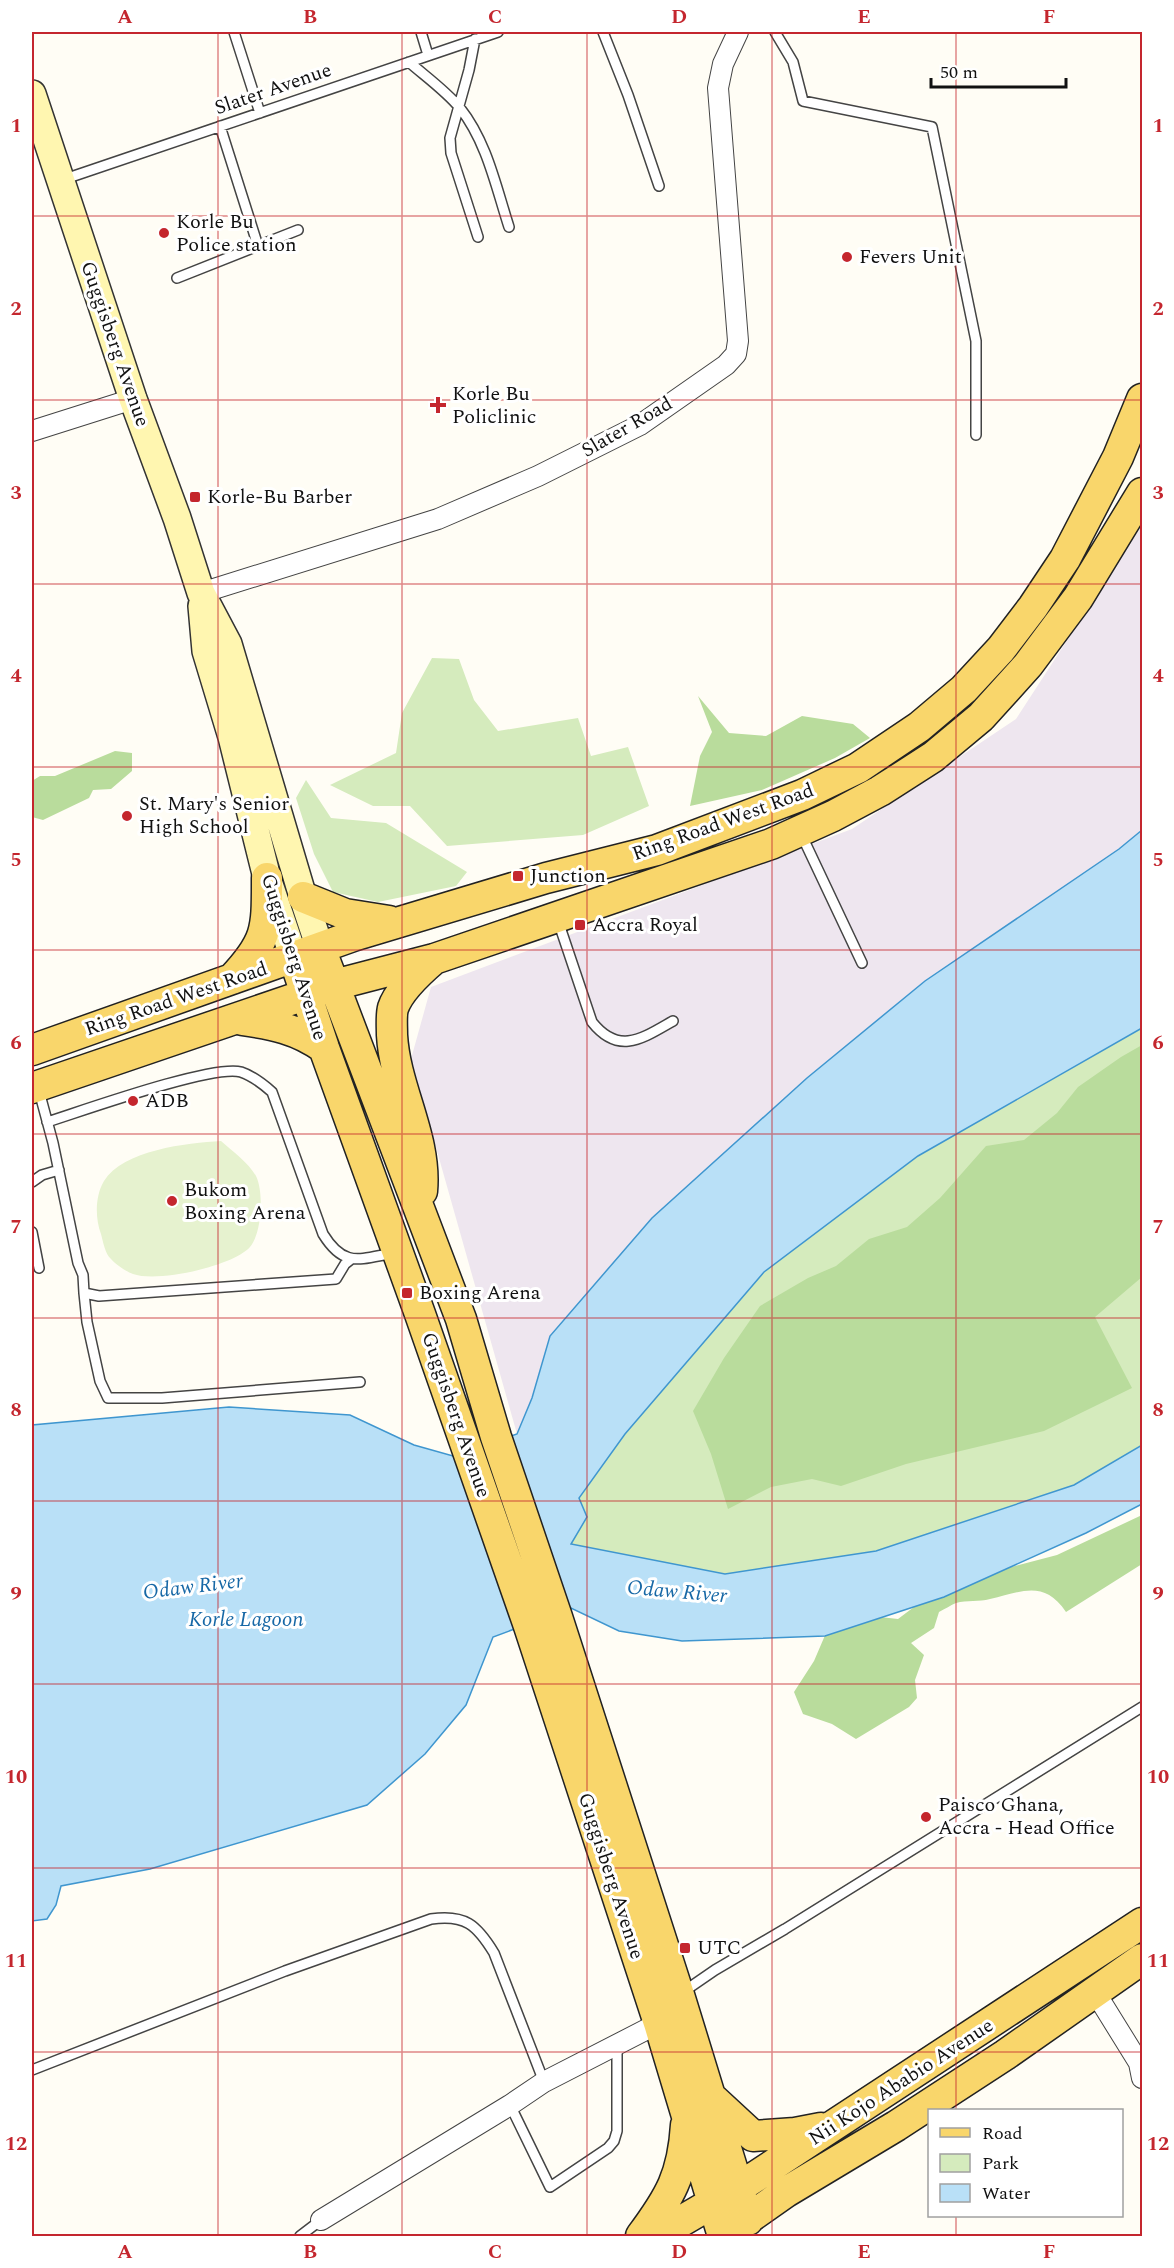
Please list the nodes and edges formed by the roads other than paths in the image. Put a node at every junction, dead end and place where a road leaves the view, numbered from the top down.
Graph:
1 (234, 32) edge
2 (421, 32) edge
3 (498, 32) edge
4 (603, 32) edge
5 (738, 32) edge
6 (775, 32) edge
7 (475, 39) junction
8 (428, 55) junction
9 (409, 62) junction
10 (32, 94) edge
11 (459, 107) junction
12 (260, 112) junction
13 (220, 126) junction
14 (60, 180) junction
15 (659, 186) dead end
16 (509, 227) dead end
17 (298, 230) dead end
18 (478, 237) dead end
19 (258, 246) junction
20 (177, 278) dead end
21 (134, 399) junction
22 (1143, 399) edge
23 (32, 431) edge
24 (976, 435) dead end
25 (1143, 493) edge
26 (201, 593) junction
27 (800, 831) junction
28 (657, 850) junction
29 (267, 878) junction
30 (303, 897) junction
31 (556, 916) junction
32 (401, 922) junction
33 (434, 959) junction
34 (862, 963) dead end
35 (317, 971) junction
36 (232, 980) junction
37 (236, 1019) junction
38 (673, 1021) dead end
39 (324, 1048) junction
40 (32, 1050) edge
41 (35, 1087) edge
42 (47, 1122) junction
43 (58, 1170) junction
44 (32, 1182) edge
45 (32, 1232) edge
46 (398, 1253) junction
47 (350, 1260) junction
48 (39, 1268) dead end
49 (443, 1268) junction
50 (84, 1293) junction
51 (360, 1382) dead end
52 (1143, 1707) edge
53 (1143, 1923) edge
54 (1143, 1959) edge
55 (1095, 1992) junction
56 (679, 1995) junction
57 (659, 2023) junction
58 (617, 2044) junction
59 (32, 2070) edge
60 (1143, 2078) edge
61 (544, 2082) junction
62 (711, 2097) junction
63 (510, 2105) junction
64 (687, 2116) junction
65 (833, 2125) junction
66 (725, 2195) junction
67 (321, 2220) joint
68 (734, 2233) edge
69 (300, 2236) edge
70 (641, 2236) edge
71 (656, 2236) edge

1 - 12 lane
2 - 8 lane
3 - 7 lane, Slater Avenue
4 - 15 lane
5 - 26 street, Slater Road
6 - 24 lane
7 - 8 lane, Slater Avenue
7 - 11 lane
8 - 9 lane, Slater Avenue
9 - 11 lane
9 - 12 lane, Slater Avenue
10 - 14 main road, Guggisberg Avenue
11 - 16 lane
11 - 18 lane
12 - 13 lane, Slater Avenue
13 - 14 lane, Slater Avenue
13 - 19 lane
14 - 21 main road, Guggisberg Avenue
17 - 19 lane
19 - 20 lane
21 - 23 street
21 - 26 main road, Guggisberg Avenue
22 - 28 main road, Ring Road West Road
25 - 27 main road, Ring Road West Road
26 - 29 main road, Guggisberg Avenue
26 - 30 main road, Guggisberg Avenue
27 - 31 main road, Ring Road West Road
27 - 34 lane
28 - 32 main road, Ring Road West Road
28 - 35 main road
29 - 35 main road, Guggisberg Avenue
29 - 36 main road
30 - 32 main road
30 - 35 main road, Guggisberg Avenue
31 - 33 main road, Ring Road West Road
31 - 38 lane
32 - 35 main road, Ring Road West Road
33 - 35 main road, Ring Road West Road
33 - 49 main road
35 - 36 main road, Ring Road West Road
35 - 37 main road, Ring Road West Road
35 - 39 main road, Guggisberg Avenue
35 - 49 main road, Guggisberg Avenue
36 - 40 main road, Ring Road West Road
37 - 39 main road
37 - 41 main road, Ring Road West Road
39 - 46 main road, Guggisberg Avenue
41 - 42 lane
42 - 43 lane
42 - 47 lane
43 - 44 lane
43 - 50 lane
45 - 48 lane
46 - 47 lane
46 - 57 main road, Guggisberg Avenue
47 - 50 lane
49 - 56 main road, Guggisberg Avenue
50 - 51 lane
52 - 56 lane
53 - 65 main road, Nii Kojo Ababio Avenue
54 - 55 main road, Nii Kojo Ababio Avenue
55 - 60 street
55 - 68 main road, Nii Kojo Ababio Avenue
56 - 62 main road, Guggisberg Avenue
57 - 58 street
57 - 64 main road, Guggisberg Avenue
58 - 61 street
58 - 63 lane
59 - 61 lane
61 - 63 street
62 - 65 main road
62 - 66 main road, Guggisberg Avenue
63 - 67 street
64 - 66 main road, Guggisberg Avenue
64 - 70 main road
65 - 66 main road, Nii Kojo Ababio Avenue
66 - 68 main road, Guggisberg Avenue
66 - 71 main road, Nii Kojo Ababio Avenue
67 - 69 lane

